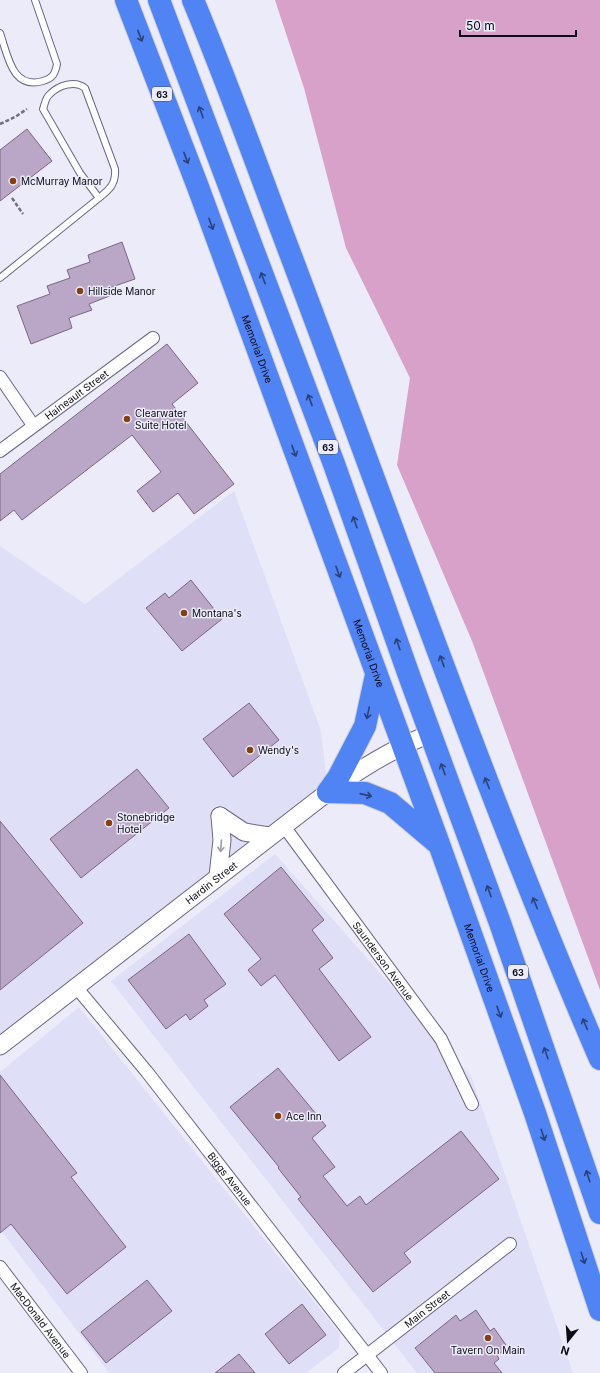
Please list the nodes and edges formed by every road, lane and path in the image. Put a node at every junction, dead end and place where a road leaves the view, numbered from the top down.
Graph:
1 (35, 0) edge
2 (126, 0) edge
3 (159, 0) edge
4 (193, 0) edge
5 (0, 33) edge
6 (27, 108) dead end
7 (0, 124) edge
8 (12, 198) dead end
9 (99, 198) junction
10 (23, 214) dead end
11 (0, 278) edge
12 (153, 338) dead end
13 (0, 378) edge
14 (33, 425) junction
15 (0, 451) edge
16 (376, 675) junction
17 (430, 734) junction
18 (402, 744) junction
19 (328, 792) junction
20 (283, 825) junction
21 (269, 836) junction
22 (439, 844) junction
23 (218, 876) junction
24 (76, 986) junction
25 (0, 1046) edge
26 (600, 1060) edge
27 (472, 1104) dead end
28 (600, 1213) edge
29 (510, 1244) dead end
30 (0, 1267) edge
31 (600, 1310) edge
32 (367, 1355) junction
33 (81, 1373) edge
34 (344, 1373) edge
35 (381, 1373) edge

1 - 5 lane
2 -> 16 highway, Memorial Drive / 63
17 -> 3 highway, 63
26 -> 4 highway
6 - 7 path
8 - 10 path
9 - 9 lane
9 - 11 lane
12 - 14 street, Haineault Street
13 - 14 street
14 - 15 street, Haineault Street
16 - 18 highway, Memorial Drive / 63
16 -> 19 highway
17 - 18 main road, Hardin Street
28 -> 17 highway, 63
18 - 19 main road, Hardin Street
18 - 22 highway, Memorial Drive / 63
19 - 20 main road, Hardin Street
19 -> 22 highway
20 - 21 main road, Hardin Street
20 - 27 street, Saunderson Avenue
21 - 23 main road, Hardin Street
21 -> 23 main road
22 -> 31 highway, Memorial Drive / 63
23 - 24 main road, Hardin Street
24 - 25 main road, Hardin Street
24 - 32 street, Biggs Avenue
29 - 32 street, Main Street
30 - 33 street, MacDonald Avenue
32 - 34 street, Main Street
32 - 35 street, Biggs Avenue

